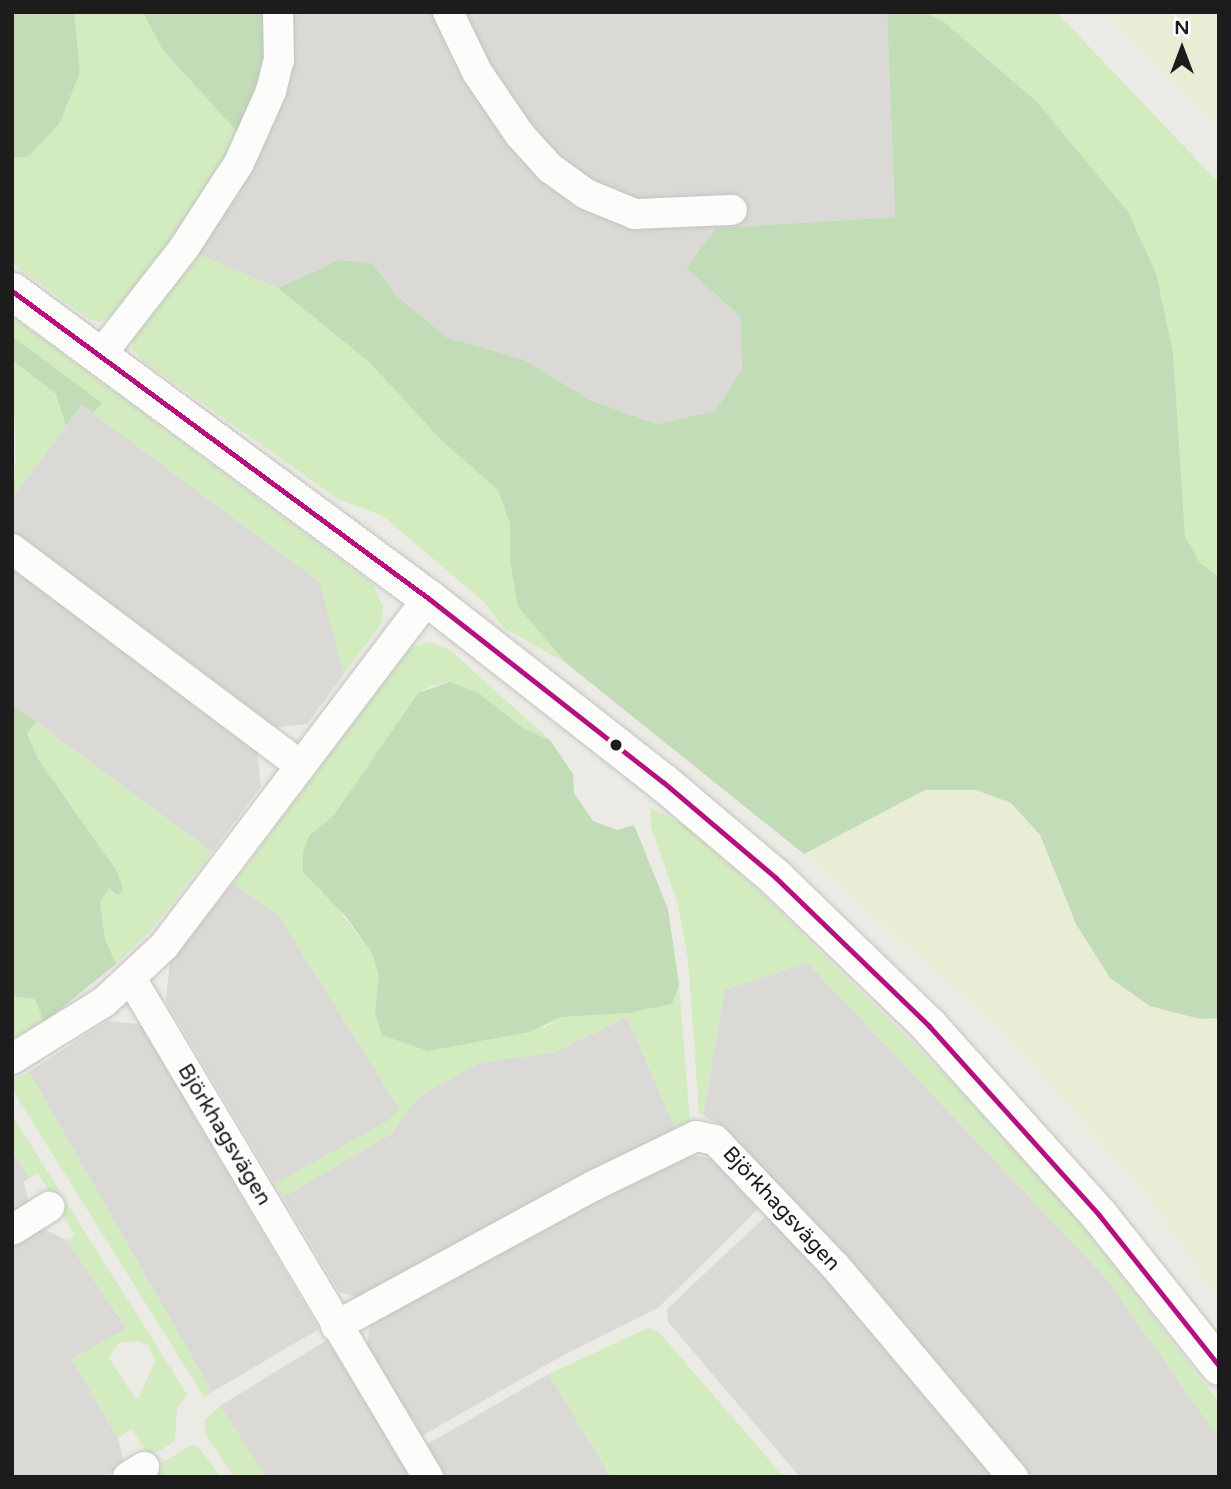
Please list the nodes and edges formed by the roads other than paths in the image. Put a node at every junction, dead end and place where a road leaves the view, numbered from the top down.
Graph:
1 (278, 12) edge
2 (448, 12) edge
3 (732, 210) dead end
4 (12, 291) edge
5 (100, 356) junction
6 (12, 549) edge
7 (428, 598) junction
8 (301, 766) junction
9 (132, 980) junction
10 (12, 1059) edge
11 (49, 1207) dead end
12 (12, 1230) edge
13 (336, 1326) junction
14 (1219, 1366) edge
15 (428, 1477) edge
16 (1013, 1477) edge

1 - 5 street
2 - 3 street
4 - 5 street
5 - 7 street
6 - 8 street
7 - 8 street
7 - 14 street
8 - 9 street
9 - 10 street
9 - 13 street, Björkhagsvägen
11 - 12 street
13 - 15 street, Björkhagsvägen
13 - 16 street, Björkhagsvägen

